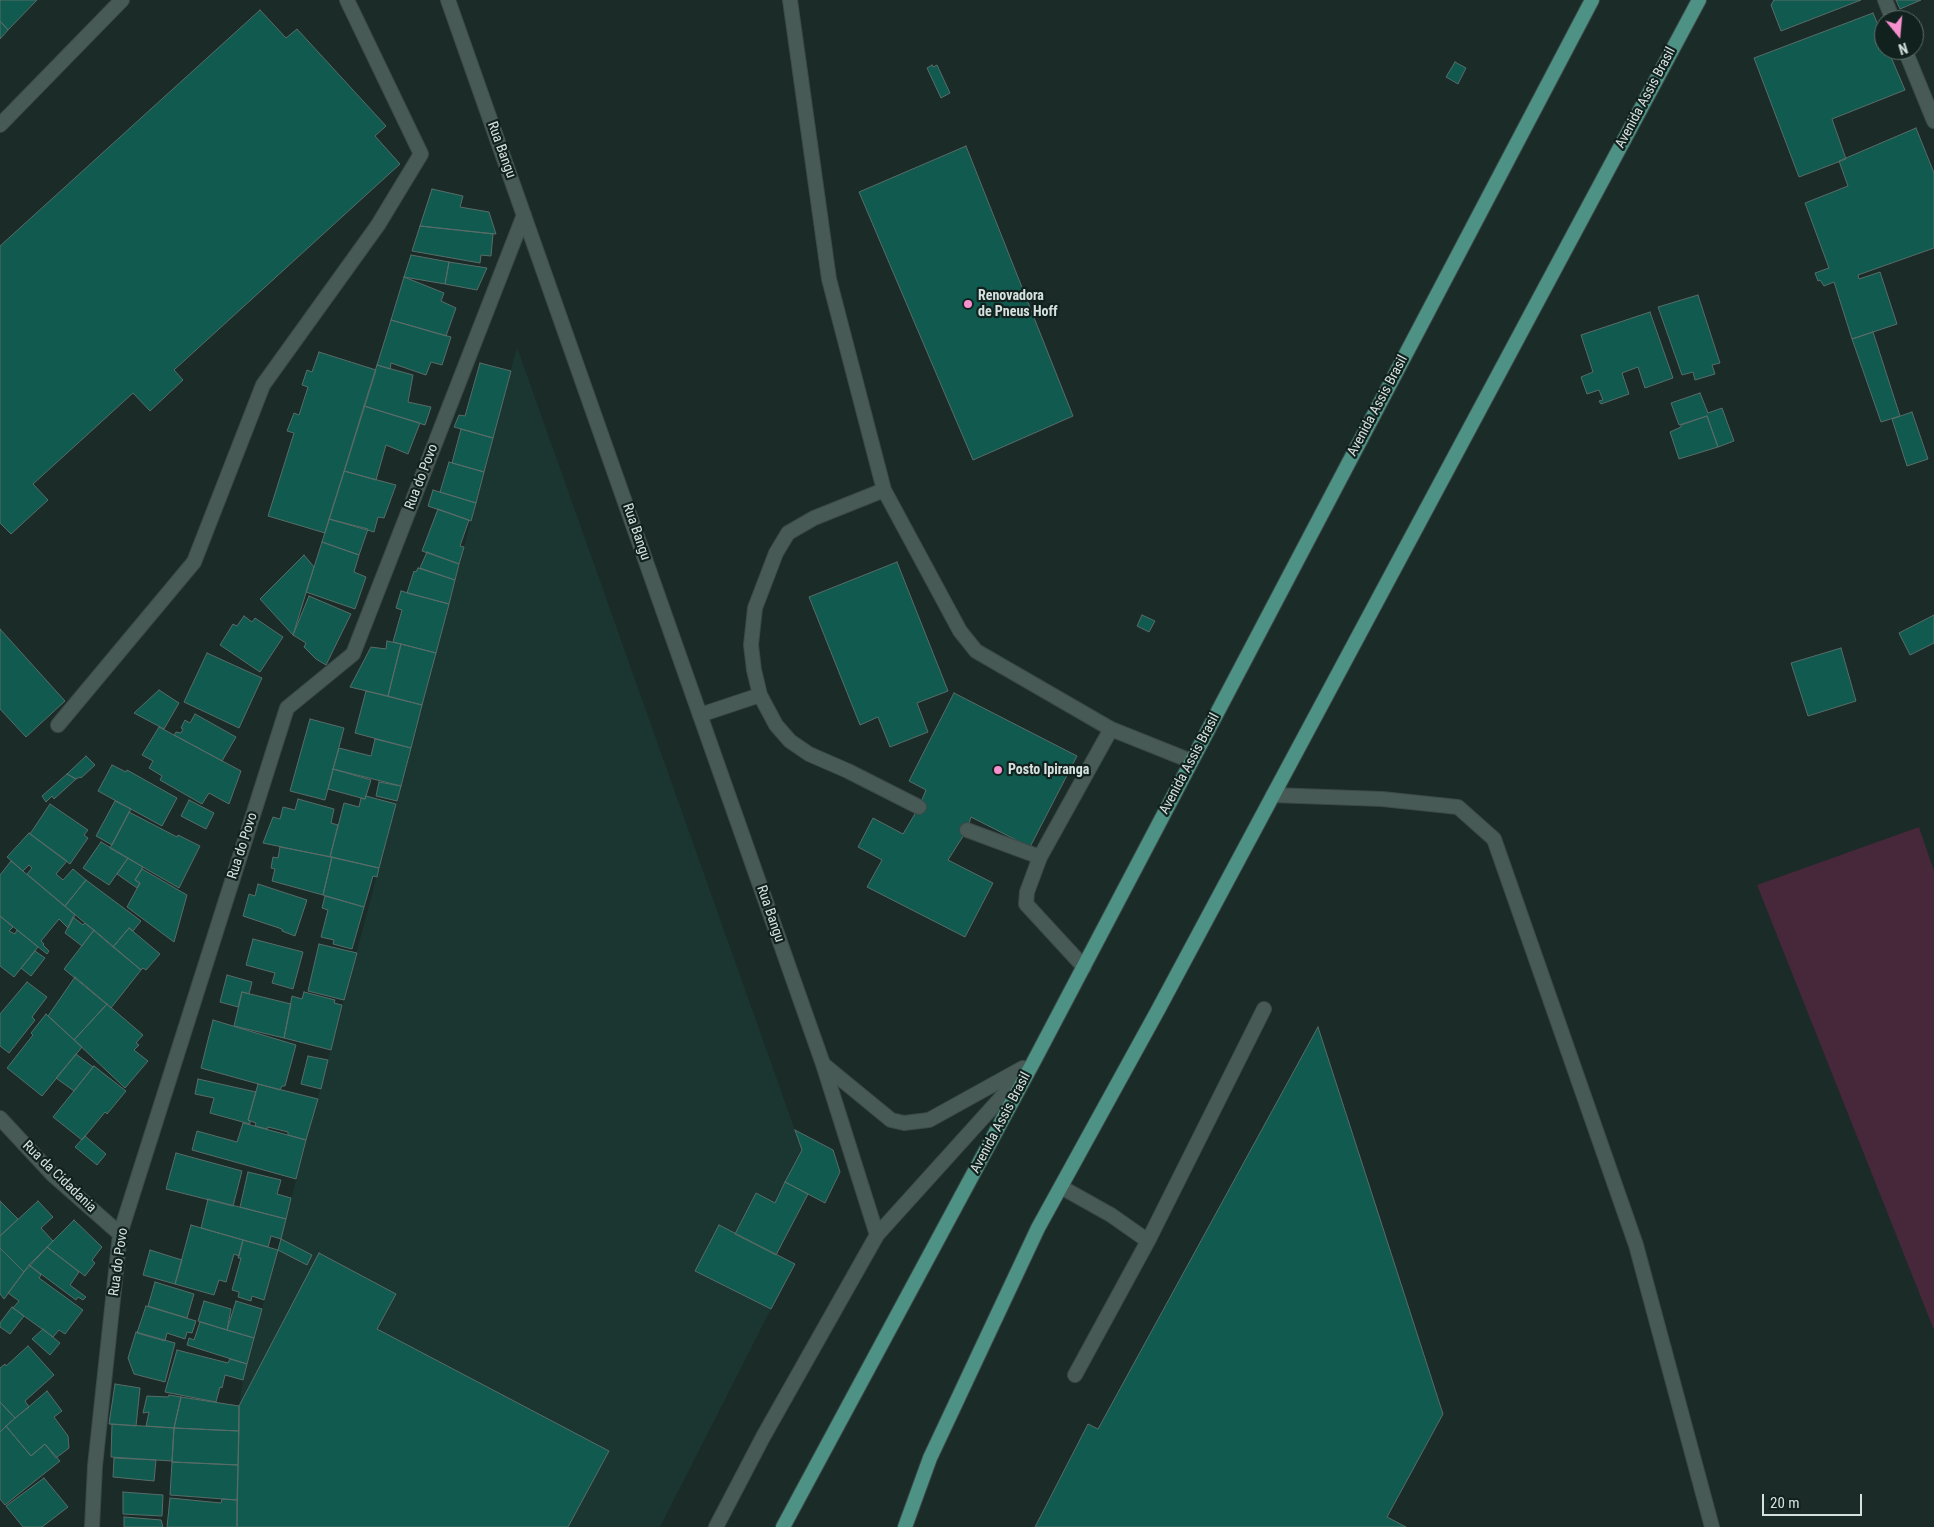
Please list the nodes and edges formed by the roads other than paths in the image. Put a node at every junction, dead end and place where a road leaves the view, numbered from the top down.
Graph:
1 (122, 0) edge
2 (347, 0) edge
3 (448, 0) edge
4 (790, 0) edge
5 (1592, 0) edge
6 (1699, 0) edge
7 (1909, 60) edge
8 (1934, 121) edge
9 (0, 125) edge
10 (524, 215) junction
11 (884, 490) junction
12 (760, 695) junction
13 (700, 715) junction
14 (58, 725) dead end
15 (1111, 729) junction
16 (1191, 761) junction
17 (1273, 795) junction
18 (920, 807) dead end
19 (967, 830) dead end
20 (1040, 858) junction
21 (1084, 967) junction
22 (1264, 1009) dead end
23 (1034, 1062) junction
24 (823, 1064) junction
25 (0, 1118) edge
26 (1060, 1187) junction
27 (120, 1234) junction
28 (877, 1235) junction
29 (1148, 1241) junction
30 (1075, 1375) dead end
31 (92, 1527) edge
32 (716, 1527) edge
33 (783, 1527) edge
34 (905, 1527) edge
35 (1712, 1527) edge

1 - 9 street
2 - 14 street
3 - 10 street, Rua Bangu
4 - 11 street
5 - 16 main road, Avenida Assis Brasil
6 - 17 main road, Avenida Assis Brasil
7 - 8 street
10 - 13 street, Rua Bangu
10 - 27 street, Rua do Povo
11 - 12 street
11 - 15 street
12 - 13 street
12 - 18 street
13 - 24 street, Rua Bangu
15 - 16 street
15 - 20 street
16 - 21 main road, Avenida Assis Brasil
17 - 26 main road, Avenida Assis Brasil
17 - 35 street
19 - 20 street
20 - 21 street
21 - 23 main road, Avenida Assis Brasil
22 - 29 street
23 - 24 street
23 - 28 street
23 - 33 main road, Avenida Assis Brasil
24 - 28 street, Rua Bangu
25 - 27 street, Rua da Cidadania
26 - 29 street
26 - 34 main road, Avenida Assis Brasil
27 - 31 street, Rua do Povo
28 - 32 street
29 - 30 street

